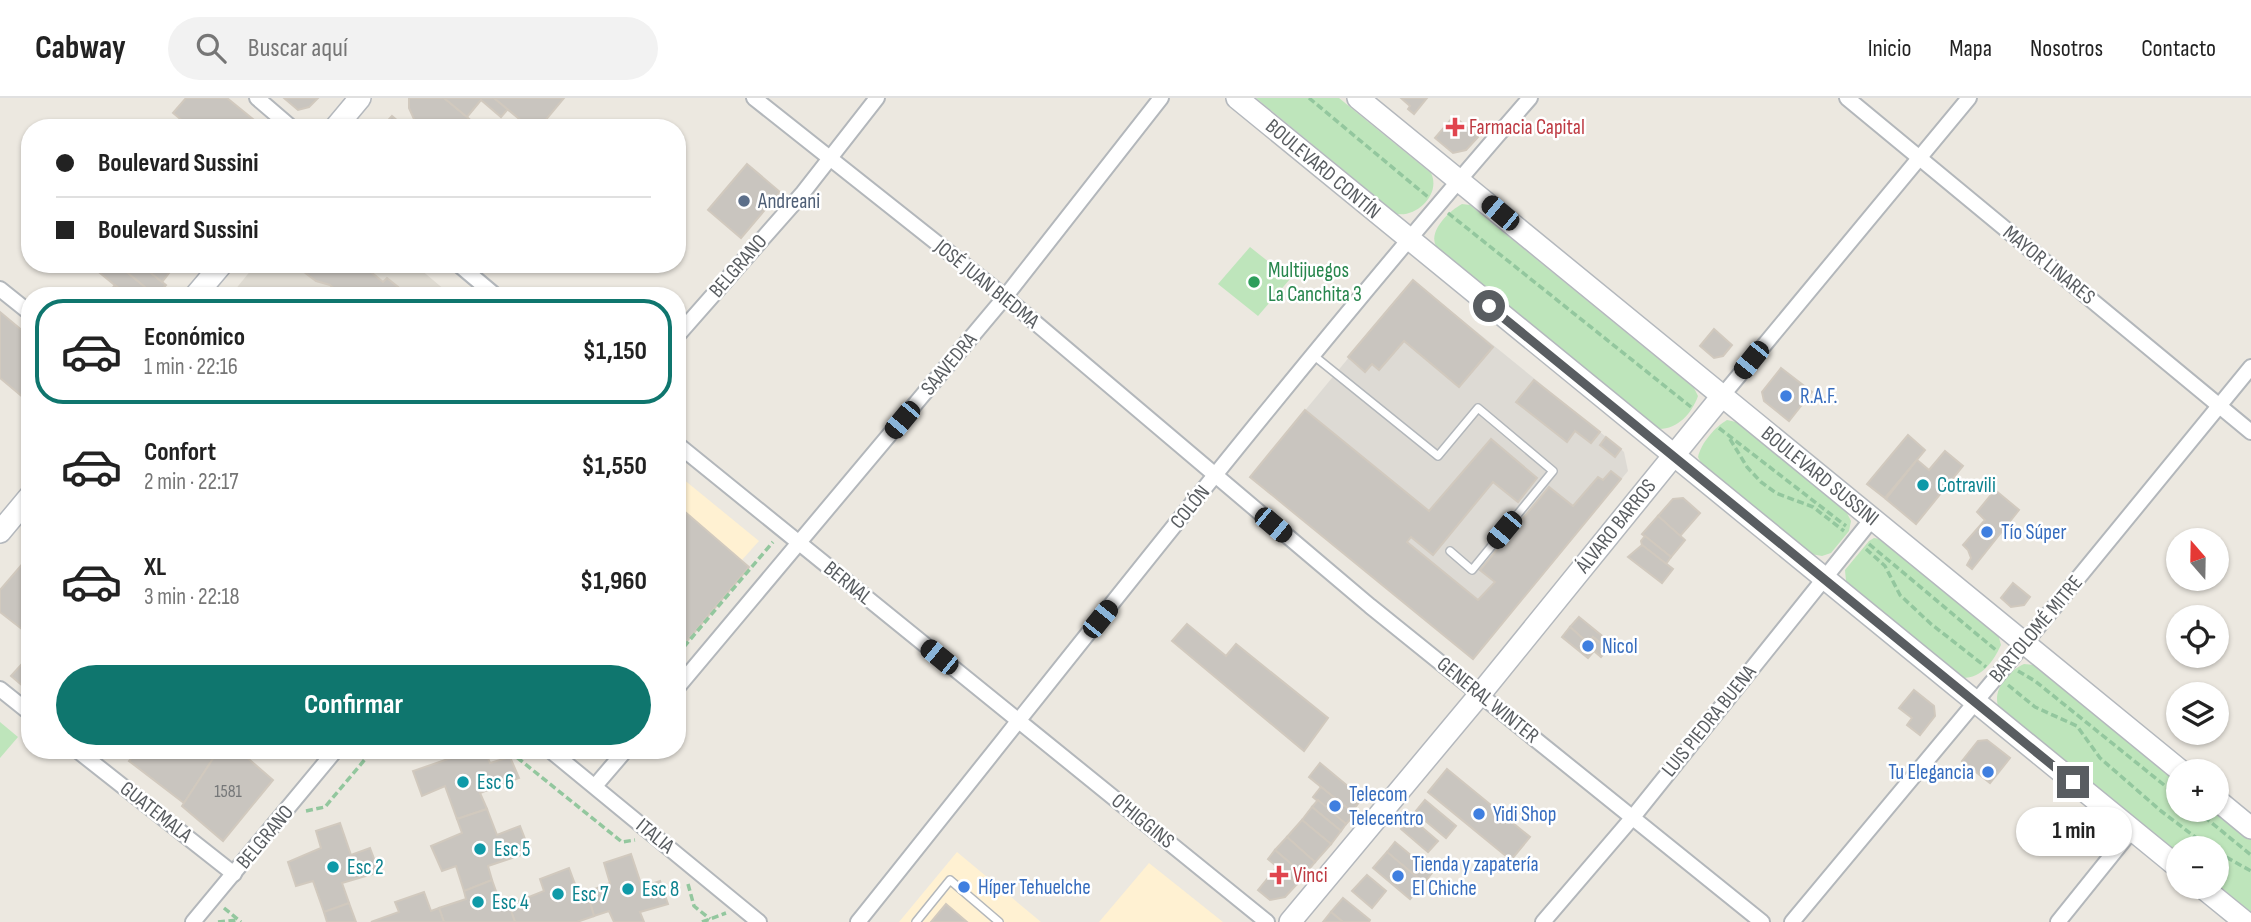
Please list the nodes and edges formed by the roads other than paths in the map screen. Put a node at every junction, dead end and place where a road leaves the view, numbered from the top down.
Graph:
1 (257, 98) edge
2 (360, 98) edge
3 (754, 98) edge
4 (877, 98) edge
5 (1161, 98) edge
6 (1237, 98) edge
7 (1358, 98) edge
8 (1530, 98) edge
9 (1847, 98) edge
10 (1969, 98) edge
11 (282, 119) edge
12 (342, 119) edge
13 (831, 158) junction
14 (1919, 159) junction
15 (1459, 179) junction
16 (1408, 239) junction
17 (214, 273) edge
18 (469, 273) edge
19 (203, 287) edge
20 (485, 287) edge
21 (0, 289) edge
22 (1005, 297) junction
23 (21, 306) edge
24 (686, 326) edge
25 (1313, 355) junction
26 (2251, 367) edge
27 (1722, 396) junction
28 (2219, 405) junction
29 (2251, 432) edge
30 (686, 451) edge
31 (1673, 455) junction
32 (1215, 476) junction
33 (21, 507) edge
34 (1872, 519) junction
35 (0, 533) edge
36 (799, 543) junction
37 (1450, 551) dead end
38 (1824, 579) junction
39 (2024, 643) junction
40 (686, 677) edge
41 (0, 689) edge
42 (1481, 693) junction
43 (1975, 701) junction
44 (21, 706) edge
45 (1019, 722) junction
46 (88, 759) edge
47 (328, 759) edge
48 (561, 759) edge
49 (618, 759) edge
50 (2166, 759) edge
51 (595, 786) junction
52 (2229, 810) edge
53 (1633, 817) junction
54 (2251, 828) edge
55 (2132, 830) junction
56 (2166, 857) edge
57 (233, 874) junction
58 (2217, 899) edge
59 (193, 922) edge
60 (759, 922) edge
61 (858, 922) edge
62 (916, 922) edge
63 (999, 922) edge
64 (1266, 922) edge
65 (1290, 922) edge
66 (1543, 922) edge
67 (1762, 922) edge
68 (1792, 922) edge
69 (2058, 922) edge
70 (2245, 922) edge

1 - 11 street
2 - 12 main road
3 - 13 street, JOSÉ JUAN BIEDMA
4 - 13 street, BELGRANO
5 - 22 street, SAAVEDRA
6 - 16 main road, BOULEVARD CONTÍN
7 - 15 main road
8 - 15 street, COLÓN
9 - 14 street, MAYOR LINARES
10 - 14 street, ÁLVARO BARROS
13 - 22 street, JOSÉ JUAN BIEDMA
13 - 24 street, BELGRANO
14 - 27 street, ÁLVARO BARROS
14 - 28 street, MAYOR LINARES
15 - 16 street, COLÓN
15 - 27 main road, BOULEVARD SUSSINI
16 - 25 street, COLÓN
16 - 31 main road
17 - 19 main road
18 - 20 street
21 - 23 street
22 - 32 street, JOSÉ JUAN BIEDMA
22 - 36 street, SAAVEDRA
25 - 32 street, COLÓN
25 - 37 lane
26 - 28 street, BARTOLOMÉ MITRE
27 - 31 main road, ÁLVARO BARROS
27 - 34 main road, BOULEVARD SUSSINI
28 - 29 street, MAYOR LINARES
28 - 39 street, BARTOLOMÉ MITRE
30 - 36 street, BERNAL
31 - 38 main road
31 - 42 main road, ÁLVARO BARROS
32 - 42 street, GENERAL WINTER
32 - 45 street, COLÓN
33 - 35 main road
34 - 38 street, LUIS PIEDRA BUENA
34 - 39 main road, BOULEVARD SUSSINI
36 - 40 street, SAAVEDRA
36 - 45 street, BERNAL
38 - 43 main road
38 - 53 street, LUIS PIEDRA BUENA
39 - 43 street, BARTOLOMÉ MITRE
39 - 50 main road, BOULEVARD SUSSINI
41 - 44 street
42 - 53 street, GENERAL WINTER
42 - 65 main road, ÁLVARO BARROS
43 - 55 main road
43 - 68 street, BARTOLOMÉ MITRE
45 - 61 street, COLÓN
45 - 64 street, O'HIGGINS
46 - 57 street, GUATEMALA
47 - 57 street, BELGRANO
48 - 51 street, ITALIA
49 - 51 street
51 - 60 street, ITALIA
52 - 54 main road
53 - 66 street, LUIS PIEDRA BUENA
53 - 67 street, GENERAL WINTER
55 - 56 main road
55 - 69 street
57 - 59 street, BELGRANO
58 - 70 main road
62 - 63 lane

